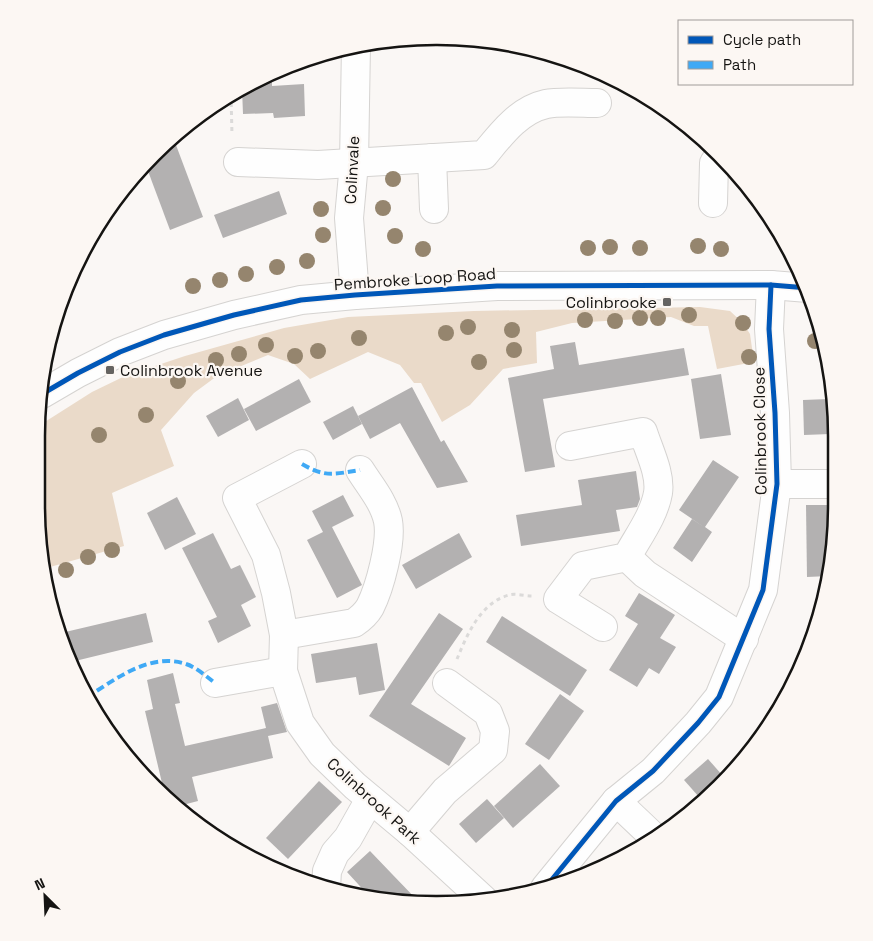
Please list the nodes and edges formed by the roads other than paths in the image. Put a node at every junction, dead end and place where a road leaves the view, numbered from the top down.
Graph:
1 (356, 54) edge
2 (597, 103) dead end
3 (432, 158) junction
4 (238, 162) road end
5 (715, 162) edge
6 (354, 163) junction
7 (712, 203) dead end
8 (434, 209) dead end
9 (771, 285) junction
10 (798, 287) edge
11 (355, 295) junction
12 (48, 391) edge
13 (570, 446) dead end
14 (302, 464) dead end
15 (360, 470) dead end
16 (777, 484) junction
17 (828, 484) edge
18 (626, 557) junction
19 (603, 627) dead end
20 (284, 635) junction
21 (744, 639) junction
22 (283, 670) junction
23 (216, 683) dead end
24 (447, 683) road end
25 (370, 799) junction
26 (616, 801) junction
27 (410, 832) junction
28 (650, 833) edge
29 (553, 878) edge
30 (326, 880) edge
31 (477, 894) edge

1 - 6 street, Colinvale
2 - 3 street
3 - 6 street
3 - 8 street
4 - 6 street
5 - 7 street
6 - 11 street, Colinvale
9 - 10 street, Pembroke Loop Road
9 - 11 street, Pembroke Loop Road
9 - 16 street, Colinbrook Close
11 - 12 street, Pembroke Loop Road
13 - 18 street
14 - 20 street, Colinbrook Park
15 - 20 street
16 - 17 street
16 - 21 street, Colinbrook Close
18 - 19 street
18 - 21 street
20 - 22 street, Colinbrook Park
21 - 26 street, Colinbrook Close
22 - 23 street
22 - 25 street, Colinbrook Park
24 - 27 street
25 - 27 street, Colinbrook Park
25 - 30 street
26 - 28 street
26 - 29 street, Colinbrook Close
27 - 31 street, Colinbrook Park

